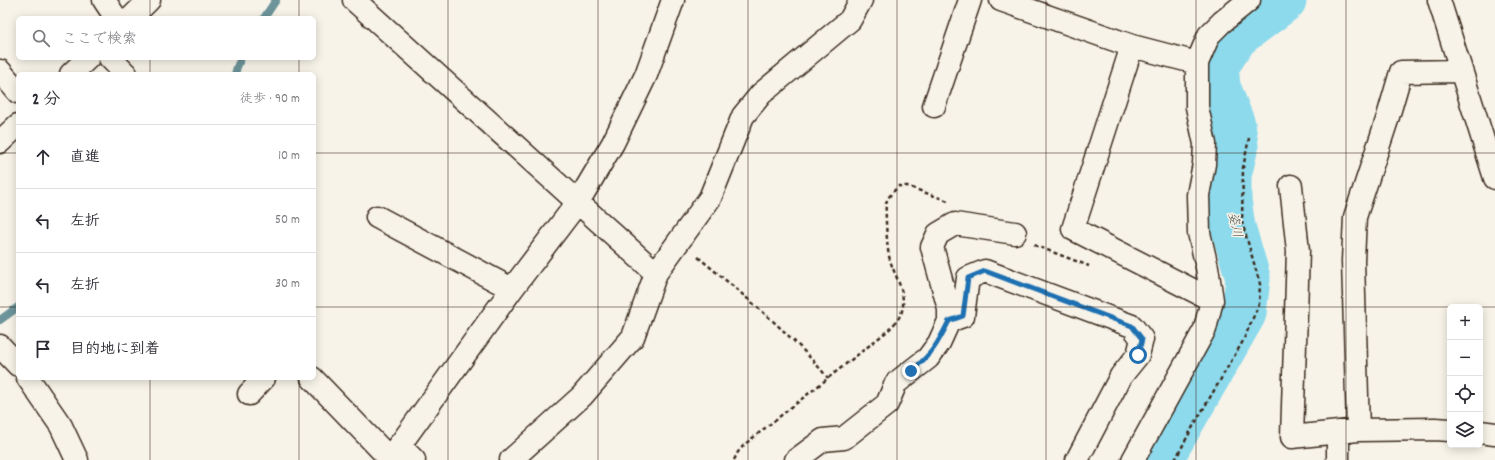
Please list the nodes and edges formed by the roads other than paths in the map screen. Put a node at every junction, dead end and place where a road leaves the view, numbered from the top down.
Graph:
1 (104, 0) edge
2 (149, 0) edge
3 (354, 0) edge
4 (673, 0) edge
5 (861, 0) edge
6 (970, 0) edge
7 (1001, 0) edge
8 (1249, 0) edge
9 (1439, 0) edge
10 (1040, 6) edge
11 (115, 16) edge
12 (133, 16) edge
13 (1132, 46) junction
14 (86, 60) edge
15 (112, 60) edge
16 (1197, 63) junction
17 (0, 71) edge
18 (1461, 71) junction
19 (74, 72) edge
20 (124, 72) edge
21 (16, 90) edge
22 (934, 106) dead end
23 (16, 127) edge
24 (0, 142) edge
25 (1495, 178) edge
26 (1291, 186) dead end
27 (578, 202) junction
28 (377, 217) dead end
29 (1015, 233) dead end
30 (656, 273) junction
31 (512, 289) junction
32 (1212, 300) junction
33 (949, 321) junction
34 (0, 346) edge
35 (16, 363) edge
36 (29, 380) edge
37 (262, 380) edge
38 (314, 380) edge
39 (249, 394) dead end
40 (1447, 430) edge
41 (1348, 431) junction
42 (1483, 432) edge
43 (1495, 434) edge
44 (398, 456) edge
45 (77, 460) edge
46 (511, 460) edge
47 (796, 460) edge
48 (1077, 460) edge
49 (1133, 460) edge
50 (1338, 460) edge

1 - 11 street
2 - 12 street
3 - 27 street
4 - 27 street
5 - 30 street
6 - 22 street
7 - 10 street
8 - 16 street
9 - 18 street
10 - 13 street
13 - 16 street
13 - 32 street
14 - 19 street
15 - 20 street
16 - 32 street
17 - 21 street
18 - 25 street
18 - 41 street
23 - 24 street
26 - 41 street
27 - 30 street
27 - 31 street
28 - 31 street
29 - 33 street
30 - 46 street
31 - 44 street
32 - 49 street
33 - 47 street
33 - 48 street
34 - 35 street
36 - 45 street
37 - 39 street
38 - 44 street
40 - 41 street
41 - 50 street
42 - 43 street

